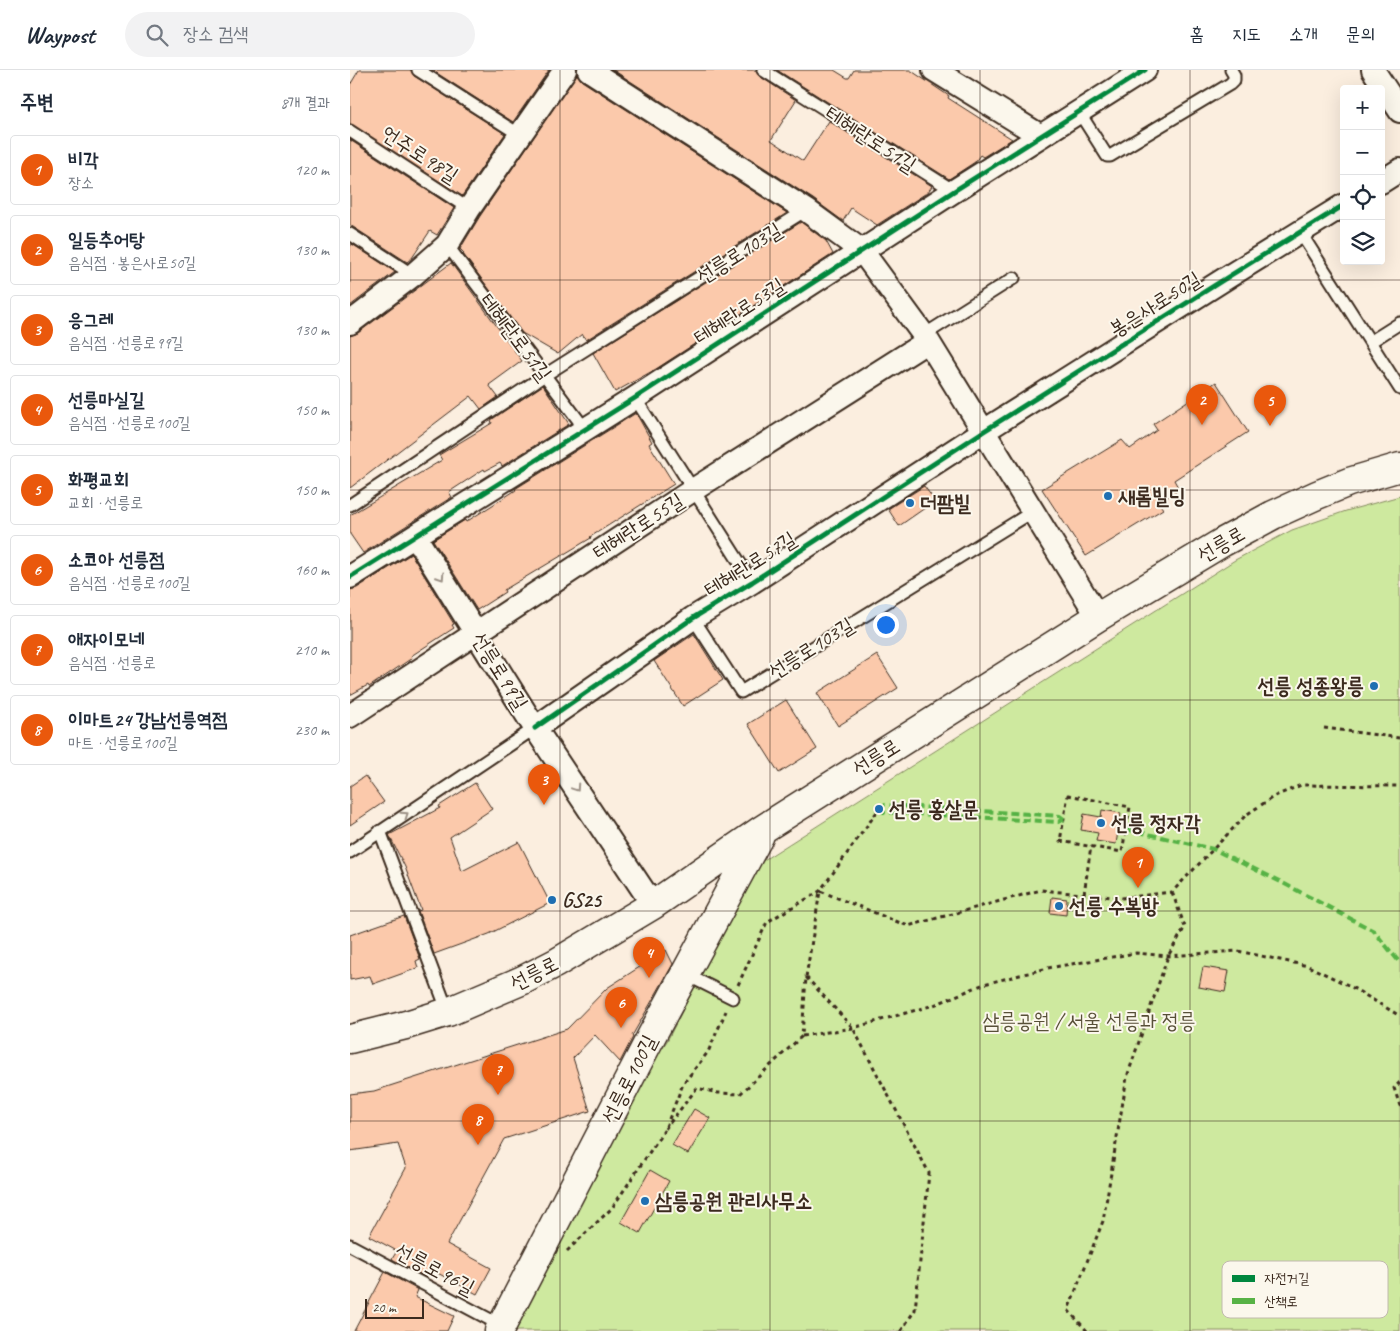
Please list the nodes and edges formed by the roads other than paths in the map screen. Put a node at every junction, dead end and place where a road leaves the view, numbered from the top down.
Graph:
1 (418, 70) edge
2 (564, 70) edge
3 (589, 70) edge
4 (763, 70) edge
5 (1145, 70) edge
6 (1231, 70) edge
7 (1373, 70) edge
8 (938, 71) edge
9 (1400, 111) edge
10 (1079, 112) junction
11 (350, 131) edge
12 (520, 135) junction
13 (1041, 136) junction
14 (1400, 170) edge
15 (1385, 179) edge
16 (954, 191) junction
17 (1340, 207) edge
18 (468, 209) junction
19 (806, 210) junction
20 (1300, 232) junction
21 (350, 234) edge
22 (447, 245) junction
23 (862, 251) junction
24 (413, 275) junction
25 (1014, 278) dead end
26 (350, 323) edge
27 (1400, 323) edge
28 (926, 338) junction
29 (1370, 342) junction
30 (545, 375) junction
31 (1400, 389) edge
32 (635, 398) junction
33 (585, 429) junction
34 (984, 432) junction
35 (1400, 467) edge
36 (693, 490) junction
37 (350, 505) edge
38 (1032, 512) junction
39 (415, 536) junction
40 (350, 577) edge
41 (752, 582) junction
42 (1098, 616) junction
43 (693, 618) junction
44 (476, 632) junction
45 (350, 716) edge
46 (536, 728) junction
47 (763, 829) junction
48 (380, 831) junction
49 (350, 852) edge
50 (653, 905) junction
51 (684, 974) junction
52 (732, 998) road end
53 (448, 1012) junction
54 (350, 1039) edge
55 (350, 1245) edge
56 (500, 1329) edge

1 - 12 lane
2 - 12 street
3 - 19 street, 선릉로103길
4 - 16 lane, 테헤란로51길
5 - 10 street, 테헤란로53길
6 - 10 lane
7 - 9 street
8 - 13 street
10 - 13 street, 테헤란로53길
11 - 18 lane, 언주로98길
12 - 18 street
13 - 16 street, 테헤란로53길
14 - 15 street
16 - 23 street, 테헤란로53길
17 - 20 street, 봉은사로50길
18 - 22 street
19 - 23 street, 선릉로103길
19 - 30 lane, 선릉로103길
20 - 29 lane
20 - 34 street, 봉은사로50길
21 - 24 lane
22 - 24 street
22 - 30 lane, 테헤란로51길
23 - 28 street, 선릉로103길
23 - 32 street, 테헤란로53길
24 - 26 street
25 - 28 lane
27 - 29 lane
28 - 34 street, 선릉로103길
28 - 36 street, 테헤란로55길
29 - 31 lane
30 - 33 lane, 테헤란로51길
30 - 37 lane
32 - 33 street, 테헤란로53길
32 - 36 lane
33 - 39 street, 테헤란로53길
34 - 38 street, 선릉로103길
34 - 41 street, 테헤란로57길
35 - 42 main road, 선릉로
36 - 41 lane
36 - 44 street, 테헤란로55길
38 - 42 street, 선릉로103길
38 - 43 lane, 선릉로103길
39 - 40 street, 테헤란로53길
39 -> 44 street, 선릉로99길
41 - 43 street, 테헤란로57길
42 - 47 main road, 선릉로
43 - 46 street, 테헤란로57길
44 - 45 street, 테헤란로55길
44 - 46 street, 선릉로99길
48 -> 46 lane, 테헤란로57길
46 -> 50 street, 선릉로99길
47 - 50 main road, 선릉로
47 - 51 main road, 선릉로100길
48 - 49 lane, 테헤란로57길
48 - 53 lane
50 - 53 main road, 선릉로
51 - 52 lane
51 - 56 main road, 선릉로100길
53 - 54 main road, 선릉로
55 - 56 lane, 선릉로96길

